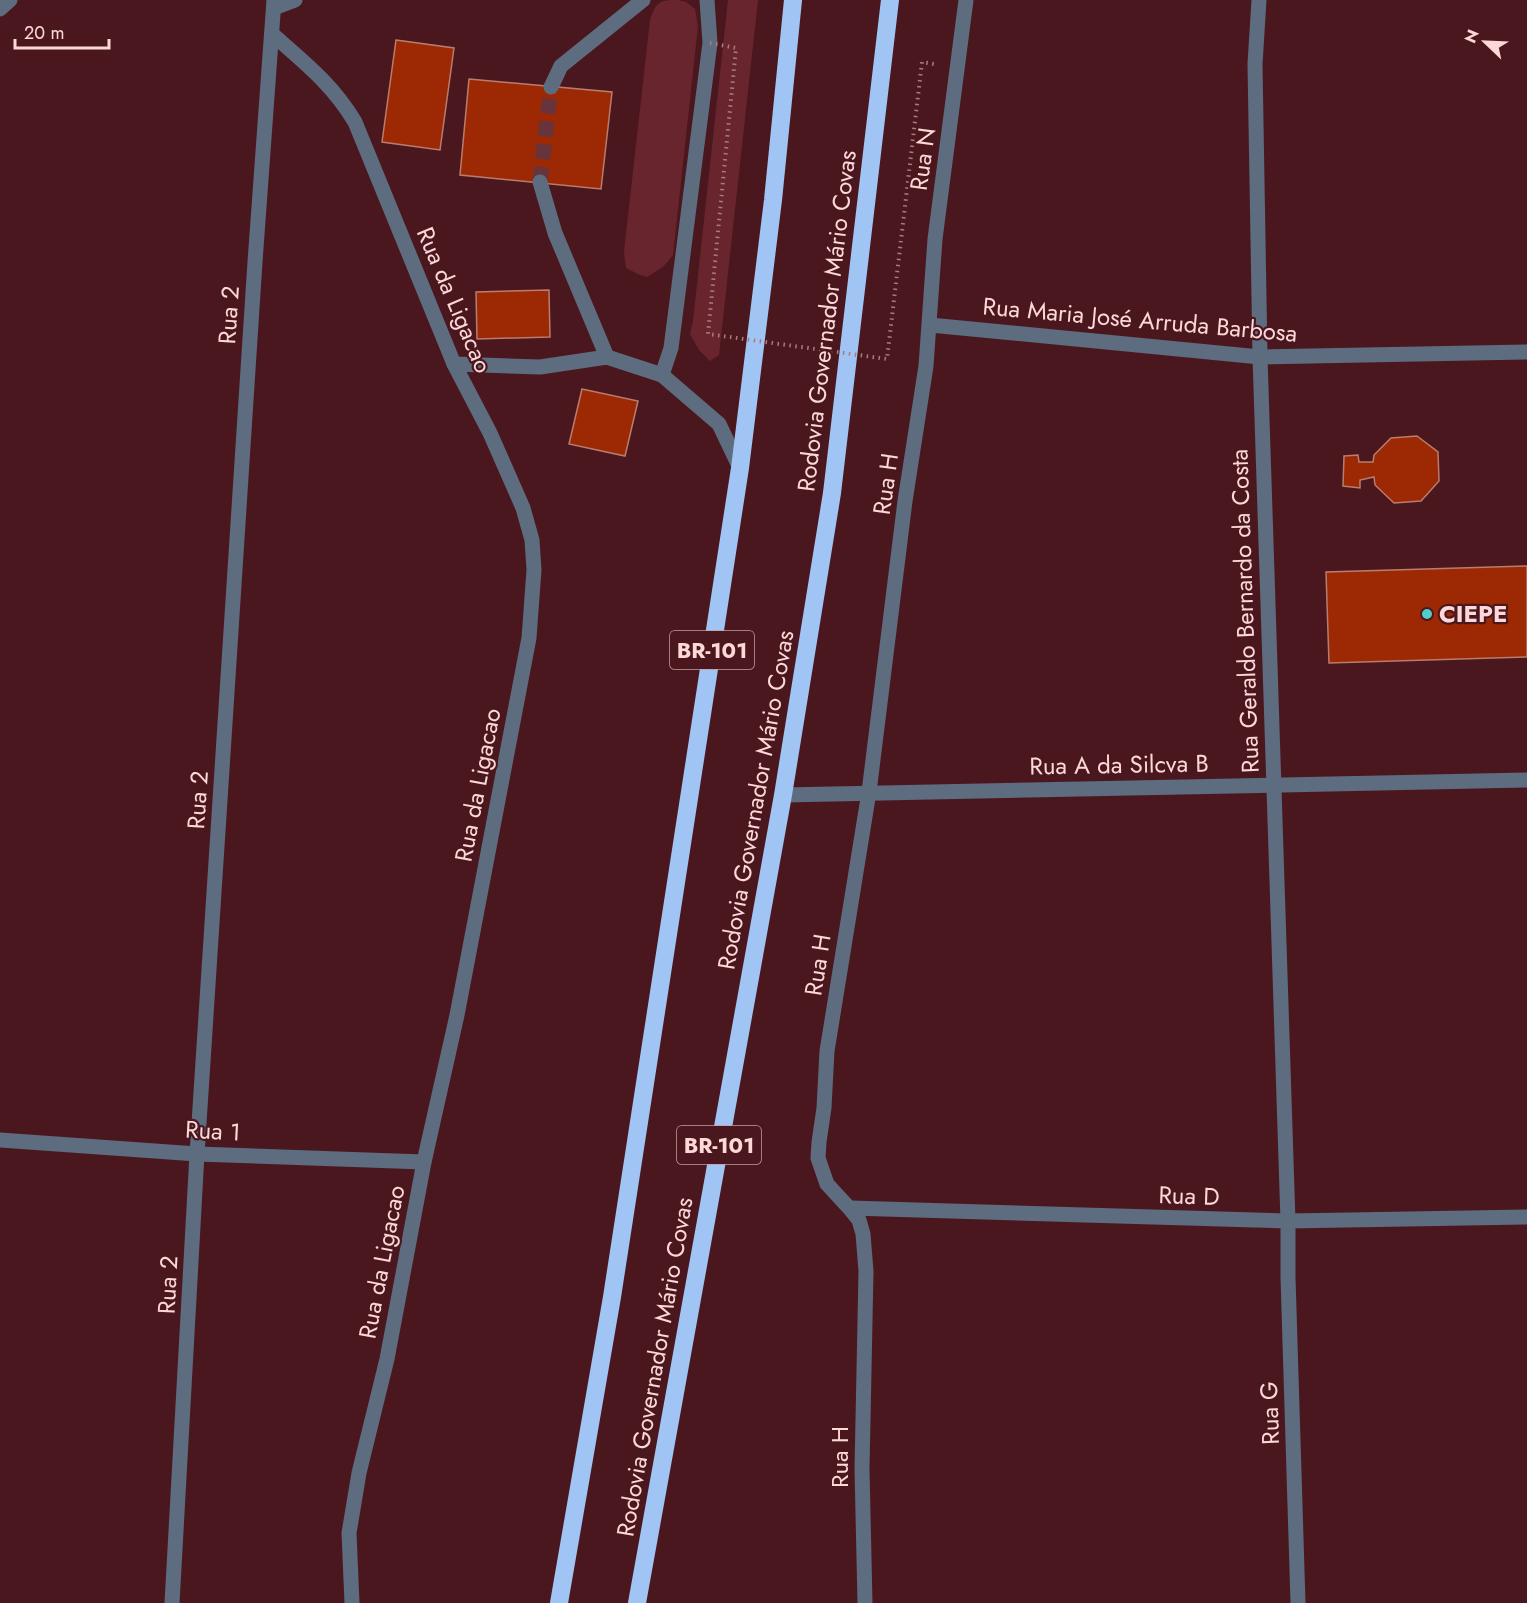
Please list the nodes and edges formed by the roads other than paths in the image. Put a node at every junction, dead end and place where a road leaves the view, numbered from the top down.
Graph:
1 (10, 0) edge
2 (295, 0) edge
3 (643, 0) edge
4 (707, 0) edge
5 (793, 0) edge
6 (890, 0) edge
7 (966, 0) edge
8 (1259, 0) edge
9 (274, 4) edge
10 (0, 9) edge
11 (272, 34) junction
12 (551, 87) tunnel mouth
13 (540, 183) tunnel mouth
14 (930, 325) junction
15 (1527, 352) edge
16 (608, 357) junction
17 (1260, 357) junction
18 (454, 364) junction
19 (662, 375) junction
20 (740, 468) junction
21 (1527, 780) edge
22 (1273, 785) junction
23 (869, 792) junction
24 (783, 795) junction
25 (0, 1140) edge
26 (198, 1154) junction
27 (424, 1162) junction
28 (850, 1208) junction
29 (1527, 1217) edge
30 (1288, 1221) junction
31 (172, 1603) edge
32 (352, 1603) edge
33 (559, 1603) edge
34 (637, 1603) edge
35 (865, 1603) edge
36 (1298, 1603) edge

1 - 10 street
2 - 9 street
3 - 12 street
4 - 19 street
5 - 20 highway, BR-101
6 - 24 highway, Rodovia Governador Mário Covas / BR-101
7 - 14 street, Rua N
8 - 17 street, Rua Geraldo Bernardo da Costa
9 - 11 street, Rua 2
11 - 18 street, Rua da Ligacao
11 - 26 street, Rua 2
13 - 16 street
14 - 17 street, Rua Maria José Arruda Barbosa
14 - 23 street, Rua H
15 - 17 street, Rua Maria José Arruda Barbosa
16 - 18 street
16 - 19 street
17 - 22 street, Rua Geraldo Bernardo da Costa
18 - 27 street, Rua da Ligacao
19 - 20 street
20 - 33 highway, BR-101
21 - 22 street, Rua A da Silcva B
22 - 23 street, Rua A da Silcva B
22 - 30 street, Rua Geraldo Bernardo da Costa
23 - 24 street, Rua A da Silcva B
23 - 28 street, Rua H
24 - 34 highway, Rodovia Governador Mário Covas / BR-101
25 - 26 street, Rua 1
26 - 27 street, Rua 1
26 - 31 street, Rua 2
27 - 32 street, Rua da Ligacao
28 - 30 street, Rua D
28 - 35 street, Rua H
29 - 30 street, Rua D
30 - 36 street, Rua G

